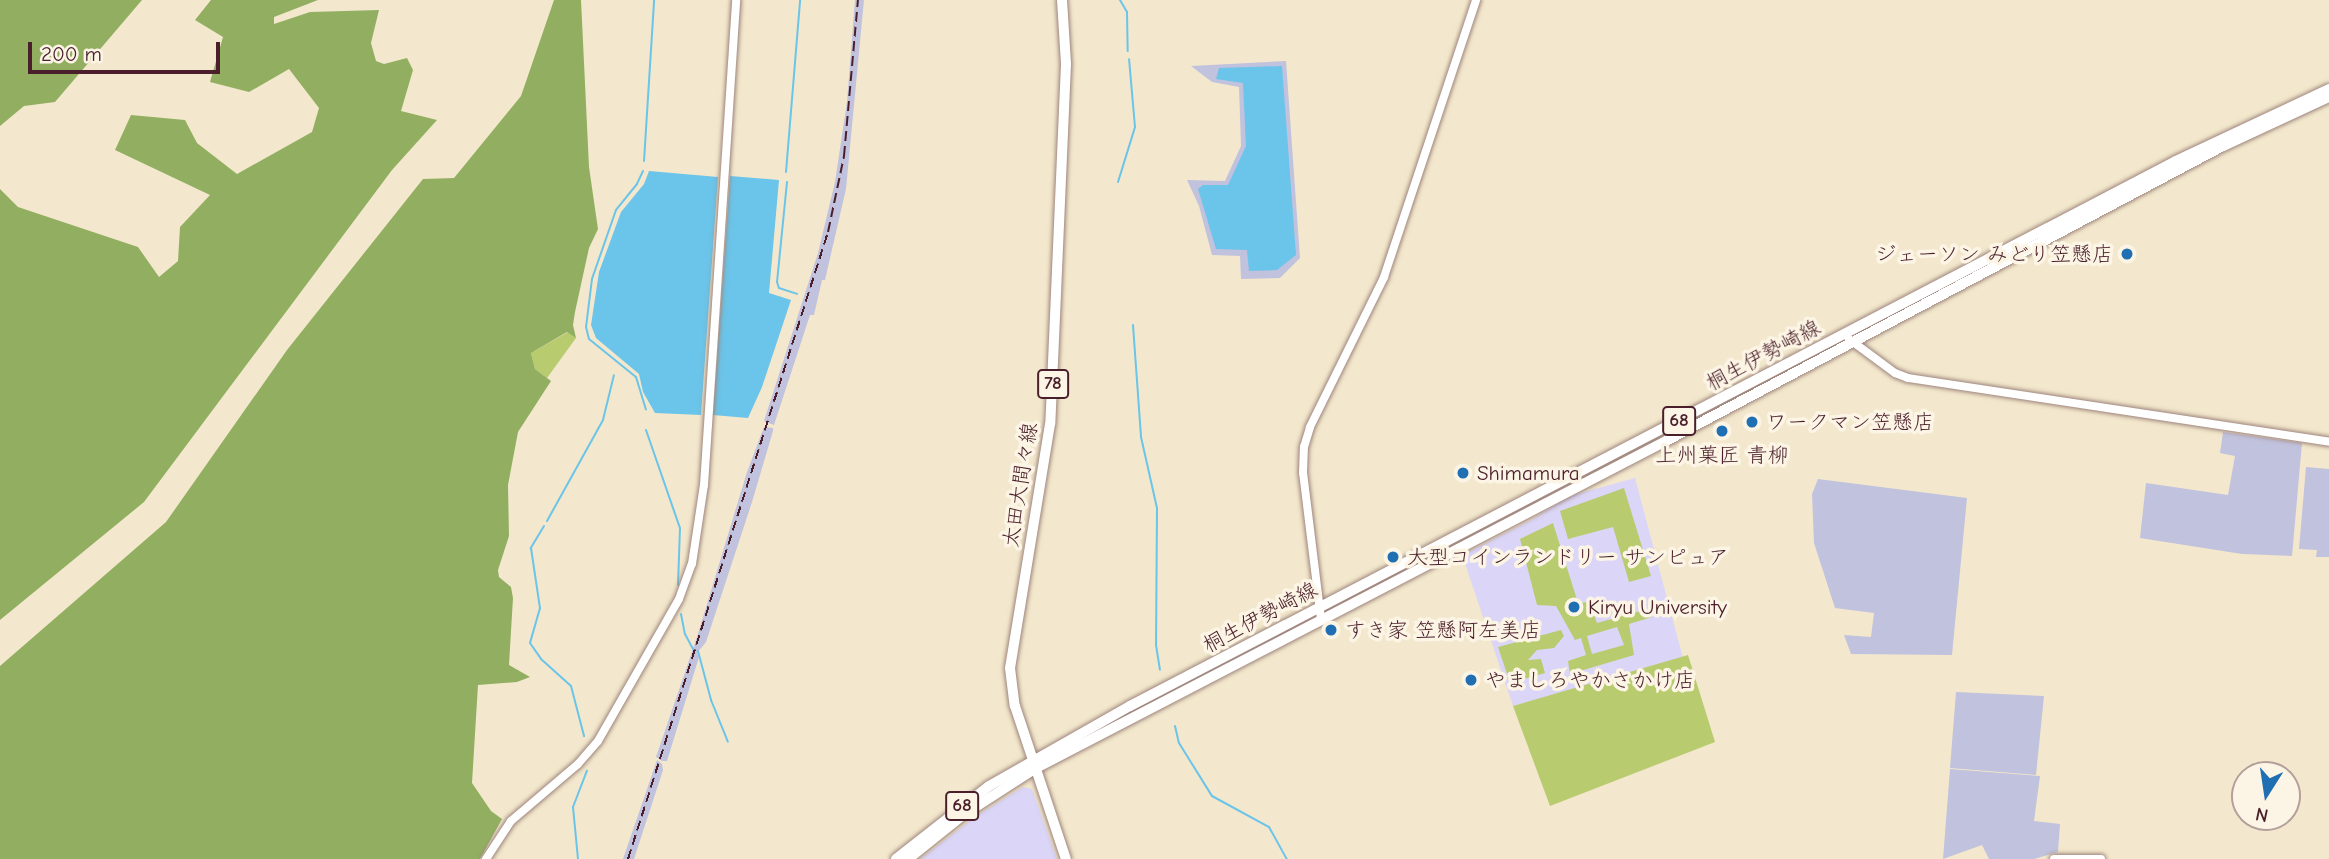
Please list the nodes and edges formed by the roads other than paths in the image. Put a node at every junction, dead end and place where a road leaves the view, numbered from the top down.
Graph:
1 (736, 0) edge
2 (1062, 0) edge
3 (1476, 0) edge
4 (2329, 89) edge
5 (2329, 97) edge
6 (1849, 338) junction
7 (2329, 442) edge
8 (1320, 613) junction
9 (1035, 764) junction
10 (485, 859) edge
11 (896, 859) edge
12 (908, 859) edge
13 (1066, 859) edge
14 (2054, 859) edge
15 (2101, 859) edge

1 - 10 street
2 - 9 main road, 太田大間々線 / 78
3 - 8 street
4 - 6 main road, 桐生伊勢崎線 / 68
5 - 6 main road, 桐生伊勢崎線 / 68
6 - 7 street
6 - 8 main road, 桐生伊勢崎線 / 68
8 - 9 main road, 桐生伊勢崎線 / 68
9 - 11 main road, 桐生伊勢崎線 / 68
9 - 12 main road, 桐生伊勢崎線 / 68
9 - 13 main road, 太田大間々線 / 78
14 - 15 street

